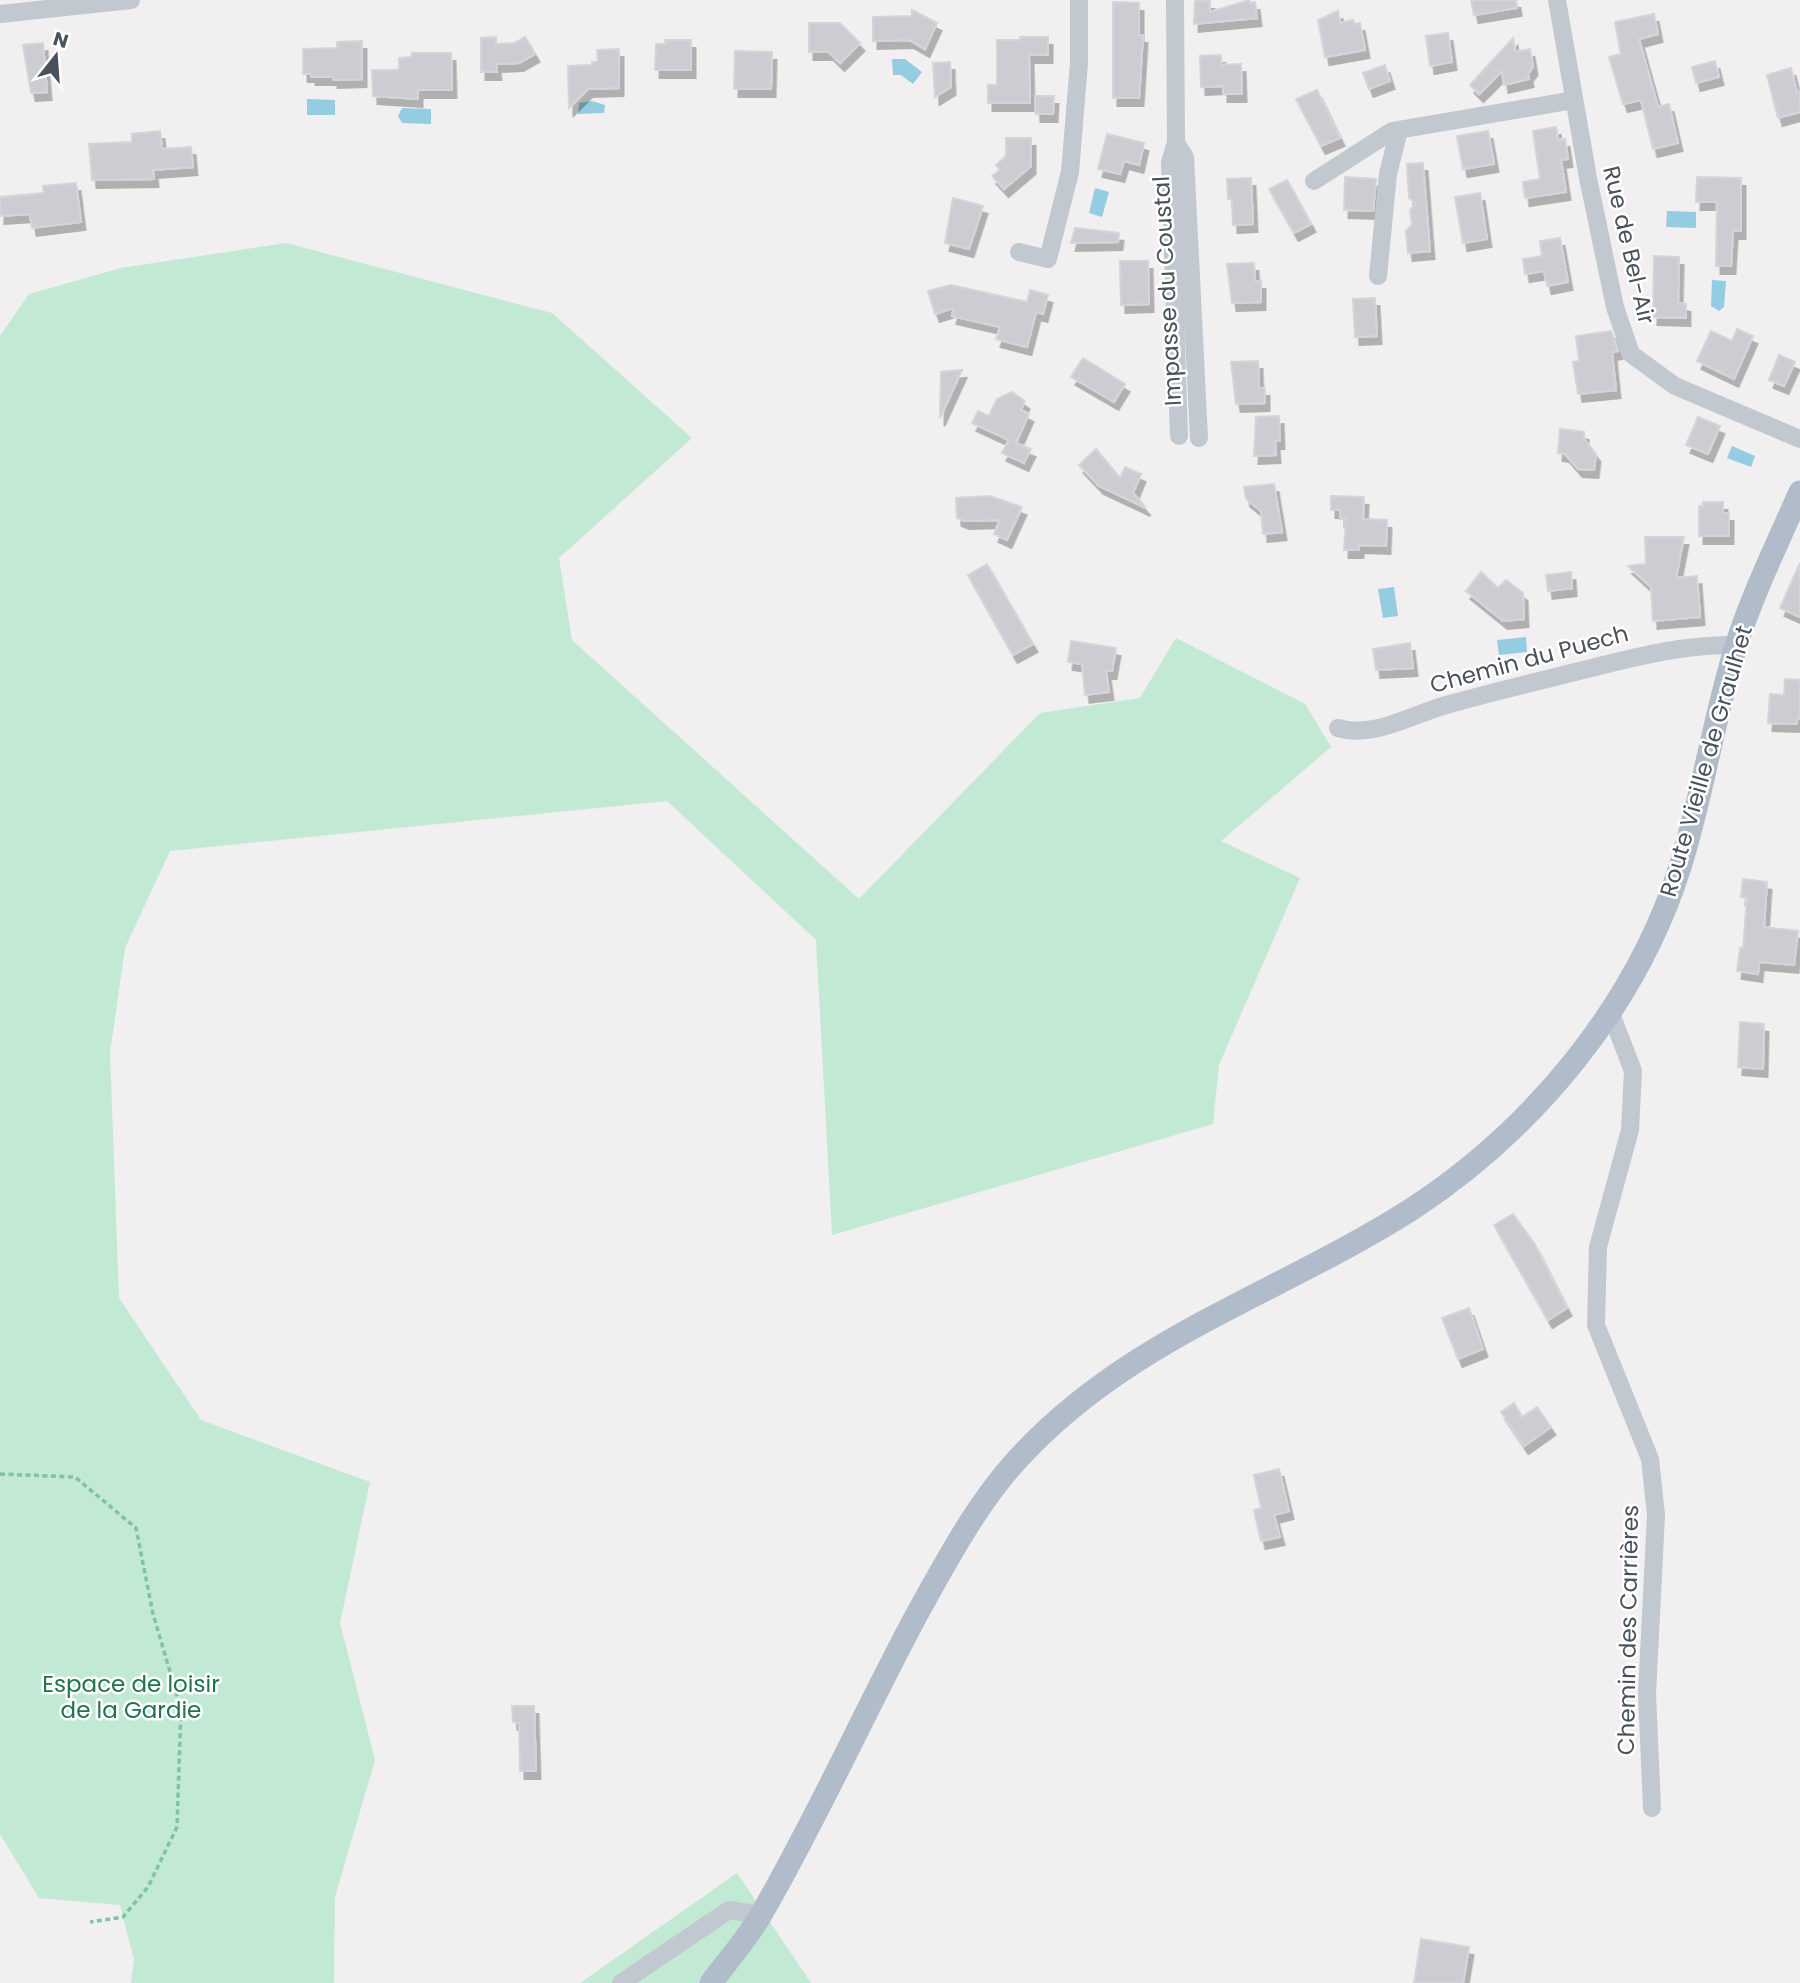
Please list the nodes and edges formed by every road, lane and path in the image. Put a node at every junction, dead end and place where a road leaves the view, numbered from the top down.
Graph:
1 (131, 0) edge
2 (1079, 0) edge
3 (1175, 0) edge
4 (1557, 0) edge
5 (0, 14) edge
6 (1574, 100) junction
7 (1399, 130) junction
8 (1177, 143) junction
9 (1314, 181) dead end
10 (1019, 252) dead end
11 (1378, 276) dead end
12 (1179, 436) dead end
13 (1199, 438) dead end
14 (1800, 439) edge
15 (1800, 492) edge
16 (1737, 645) junction
17 (1338, 728) dead end
18 (1610, 1011) junction
19 (0, 1474) edge
20 (1652, 1808) dead end
21 (761, 1915) junction
22 (90, 1922) dead end
23 (621, 1983) edge
24 (711, 1983) edge

1 - 5 street
2 - 10 street
3 - 8 street, Impasse du Coustal
4 - 6 street, Rue de Bel-Air
6 - 7 street
6 - 14 street, Rue de Bel-Air
7 - 9 street
7 - 11 street
8 - 12 street, Impasse du Coustal
8 - 13 street, Impasse du Coustal
15 - 16 main road, Route Vieille de Graulhet
16 - 17 street, Chemin du Puech
16 - 18 main road, Route Vieille de Graulhet
18 - 20 street, Chemin des Carrières
18 - 21 main road, Route Vieille de Graulhet
19 - 22 path
21 - 23 street
21 - 24 main road, Route Vieille de Graulhet

